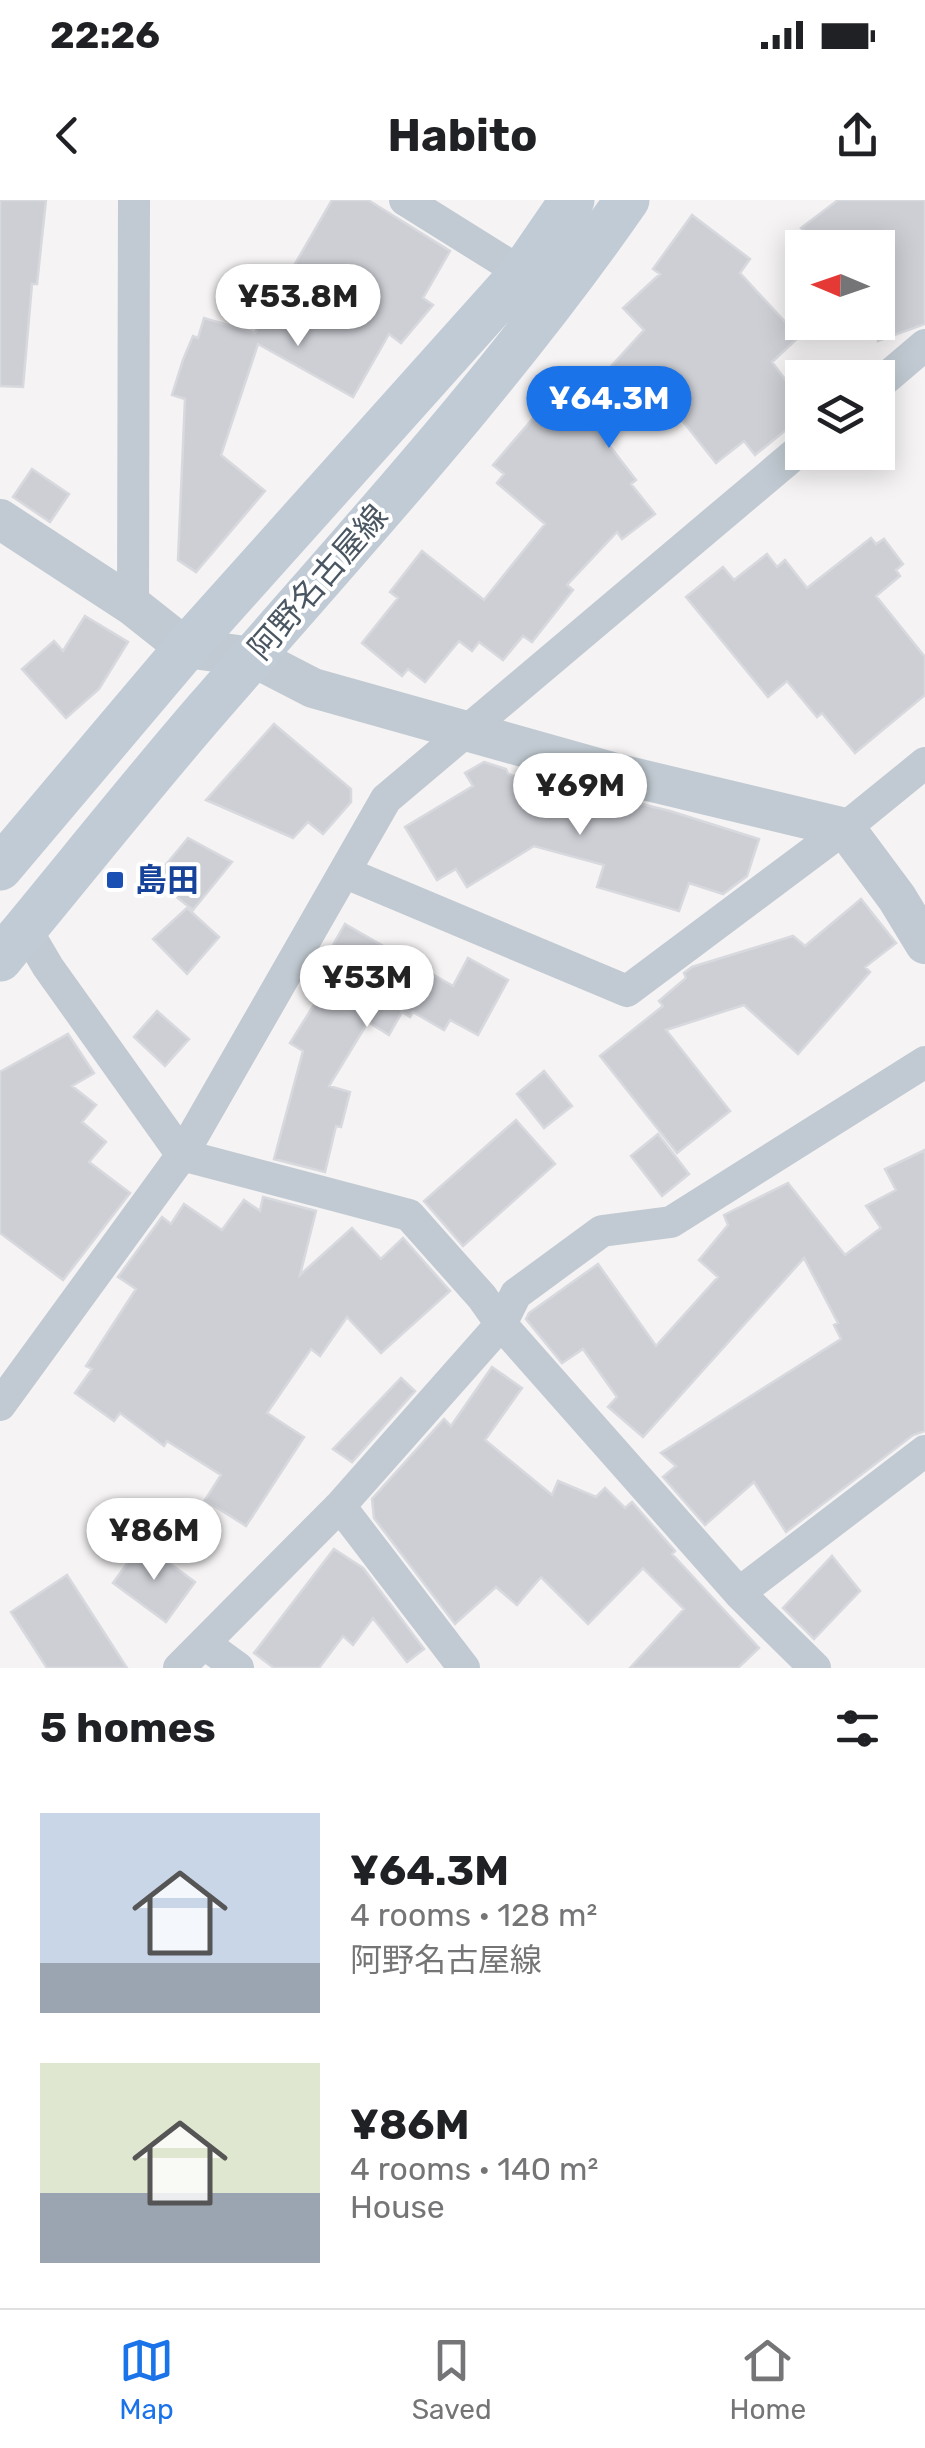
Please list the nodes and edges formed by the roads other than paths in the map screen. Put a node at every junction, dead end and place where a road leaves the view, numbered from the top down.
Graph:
1 (134, 200) edge
2 (406, 200) edge
3 (572, 200) edge
4 (627, 200) edge
5 (522, 273) junction
6 (925, 344) edge
7 (895, 370) edge
8 (785, 462) edge
9 (0, 519) edge
10 (133, 606) junction
11 (186, 648) junction
12 (253, 656) junction
13 (466, 732) junction
14 (925, 763) edge
15 (845, 828) junction
16 (0, 866) edge
17 (346, 873) junction
18 (13, 944) edge
19 (925, 944) edge
20 (925, 1062) edge
21 (182, 1155) junction
22 (500, 1324) junction
23 (0, 1406) edge
24 (925, 1451) edge
25 (340, 1506) junction
26 (739, 1593) junction
27 (205, 1644) junction
28 (180, 1668) edge
29 (238, 1668) edge
30 (464, 1668) edge
31 (815, 1668) edge

1 - 10 street
2 - 5 street
3 - 5 main road, 阿野名古屋線
4 - 12 main road, 阿野名古屋線
5 - 11 main road, 阿野名古屋線
6 - 7 street
8 - 13 street
9 - 10 street
10 - 11 street
11 - 12 street
11 - 16 main road, 阿野名古屋線
12 - 13 street
12 - 18 main road, 阿野名古屋線
13 - 15 street
13 - 17 street
14 - 15 street
15 - 17 street
15 - 19 street
17 - 21 street
18 - 21 street
20 - 22 street
21 - 22 street
21 - 23 street
22 - 25 street
22 - 26 street
24 - 26 street
25 - 27 street
25 - 30 street
26 - 31 street
27 - 28 street
27 - 29 street

